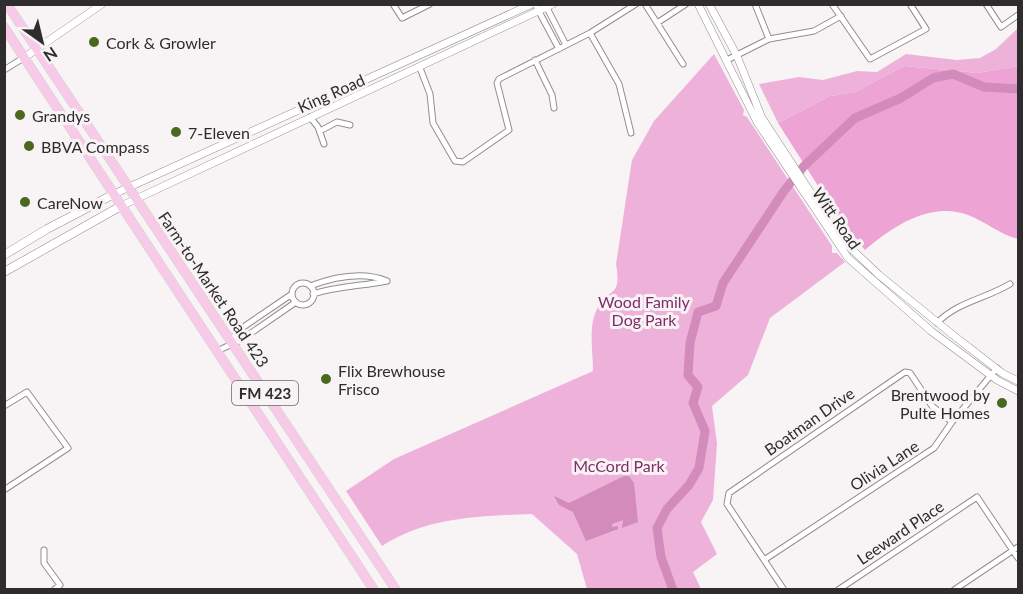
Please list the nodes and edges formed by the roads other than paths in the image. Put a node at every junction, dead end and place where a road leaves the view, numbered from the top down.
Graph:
1 (7, 4) edge
2 (393, 4) edge
3 (430, 4) edge
4 (636, 4) edge
5 (645, 4) edge
6 (686, 4) edge
7 (698, 4) edge
8 (709, 4) edge
9 (755, 4) edge
10 (832, 4) edge
11 (910, 4) edge
12 (986, 4) edge
13 (100, 5) edge
14 (548, 6) edge
15 (535, 7) edge
16 (1018, 15) edge
17 (841, 16) junction
18 (657, 22) junction
19 (4, 27) edge
20 (590, 33) junction
21 (769, 39) junction
22 (566, 45) junction
23 (37, 49) junction
24 (559, 49) junction
25 (737, 56) junction
26 (25, 57) junction
27 (416, 59) junction
28 (535, 60) junction
29 (727, 60) junction
30 (683, 64) dead end
31 (420, 68) junction
32 (4, 70) edge
33 (306, 108) junction
34 (554, 108) dead end
35 (756, 115) junction
36 (310, 117) junction
37 (350, 125) dead end
38 (320, 131) junction
39 (631, 133) dead end
40 (324, 144) dead end
41 (198, 158) junction
42 (203, 168) junction
43 (128, 189) junction
44 (114, 195) junction
45 (135, 199) junction
46 (121, 206) junction
47 (817, 208) junction
48 (4, 255) edge
49 (4, 272) edge
50 (1010, 284) dead end
51 (310, 286) junction
52 (292, 294) junction
53 (314, 294) junction
54 (296, 302) junction
55 (937, 322) junction
56 (931, 331) junction
57 (232, 342) junction
58 (217, 351) junction
59 (996, 368) junction
60 (991, 376) junction
61 (1018, 381) edge
62 (1018, 391) edge
63 (4, 406) edge
64 (952, 422) junction
65 (4, 490) edge
66 (1018, 547) edge
67 (44, 550) dead end
68 (1012, 551) junction
69 (1018, 558) edge
70 (764, 560) junction
71 (54, 590) edge
72 (374, 590) edge
73 (396, 590) edge
74 (784, 590) edge
75 (838, 590) edge
76 (954, 590) edge

1 - 23 main road, Farm-to-Market Road 423 / FM 423
2 - 3 street
4 - 20 street
5 - 18 street
6 - 18 street
7 - 29 street, Witt Road
8 - 25 street, Witt Road
9 - 21 street
10 - 17 street
11 - 17 street
12 - 16 street
13 - 23 street
14 - 15 street, King Road
14 - 22 street
15 - 24 street
15 - 27 street, King Road
15 - 31 street, King Road
17 - 21 street
18 - 30 street
19 - 26 main road, Farm-to-Market Road 423 / FM 423
20 - 22 street
20 - 39 street
21 - 25 street
22 - 24 street
23 - 26 street
23 - 43 main road, Farm-to-Market Road 423 / FM 423
24 - 28 street
25 - 29 street
25 - 35 street, Witt Road
26 - 32 street
26 - 44 main road, Farm-to-Market Road 423 / FM 423
27 - 31 street
27 - 33 street, King Road
28 - 31 street
28 - 34 street
29 - 35 street, Witt Road
31 - 36 street, King Road
33 - 36 street
33 - 41 street, King Road
35 - 47 street, Witt Road
36 - 38 street
36 - 42 street, King Road
37 - 38 street
38 - 40 street
41 - 42 street
41 - 43 street, King Road
42 - 45 street, King Road
43 - 44 street, King Road
43 - 45 main road, Farm-to-Market Road 423 / FM 423
44 - 46 main road, Farm-to-Market Road 423 / FM 423
44 - 48 main road
45 - 46 street, King Road
45 - 57 main road, Farm-to-Market Road 423 / FM 423
46 - 49 main road
46 - 58 main road, Farm-to-Market Road 423 / FM 423
47 - 55 street, Witt Road
47 - 56 street, Witt Road
50 - 55 street
51 - 52 street
51 - 53 street
51 - 53 street
52 - 54 street
52 - 57 street
53 - 54 street
54 - 57 street
55 - 56 street
55 - 59 street, Witt Road
56 - 60 street, Witt Road
57 - 58 street
57 - 73 main road, Farm-to-Market Road 423 / FM 423
58 - 72 main road, Farm-to-Market Road 423 / FM 423
59 - 60 street, Olivia Lane
59 - 61 street, Witt Road
60 - 62 street, Witt Road
60 - 64 street, Olivia Lane
63 - 65 street
64 - 70 street, Olivia Lane
64 - 70 street, Boatman Drive
66 - 68 street
67 - 71 street
68 - 69 street
68 - 75 street, Leeward Place
68 - 76 street
70 - 74 street

